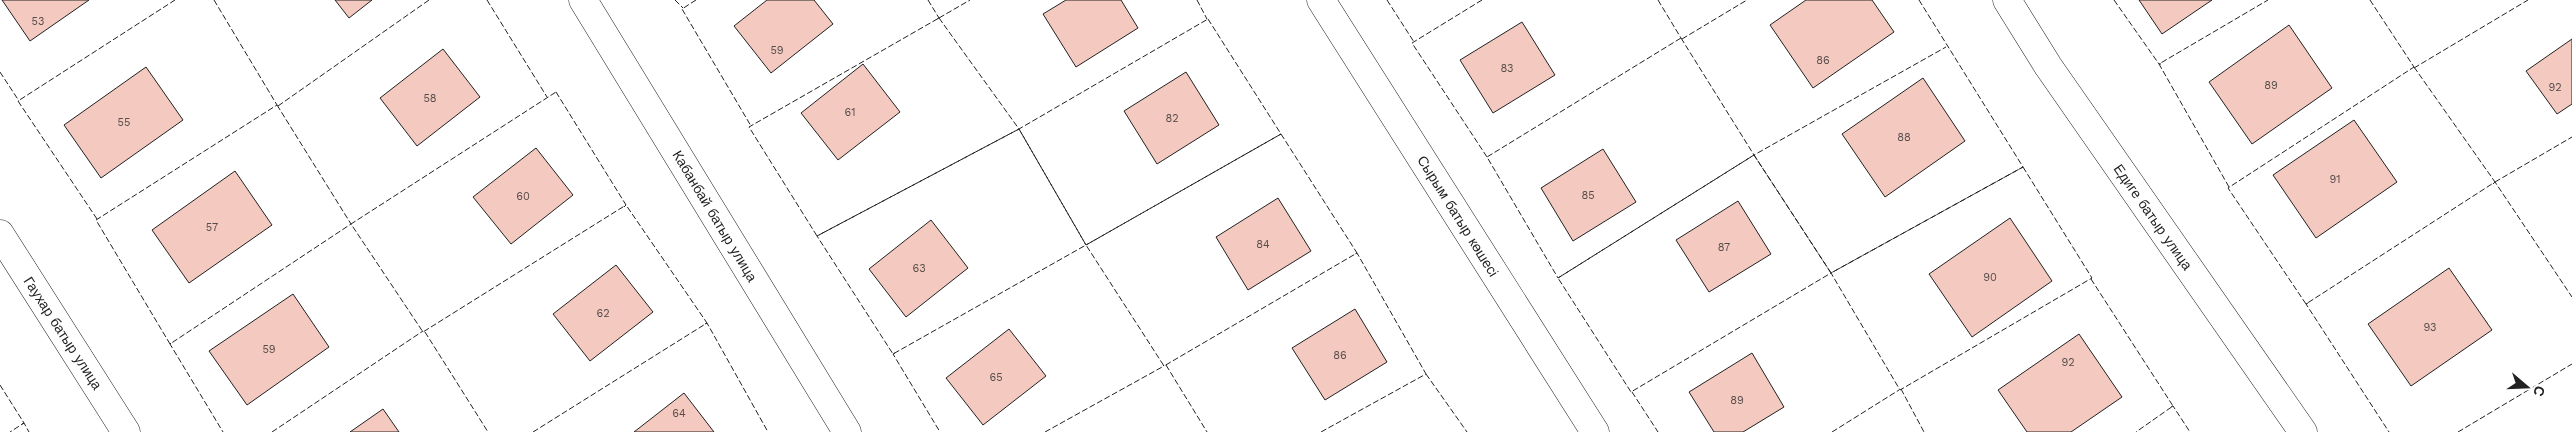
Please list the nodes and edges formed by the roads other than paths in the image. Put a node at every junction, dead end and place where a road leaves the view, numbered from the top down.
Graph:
1 (583, 0) edge
2 (1321, 0) edge
3 (2007, 0) edge
4 (0, 234) edge
5 (126, 432) edge
6 (847, 432) edge
7 (1594, 432) edge
8 (2303, 432) edge

1 - 6 street, Кабанбай батыр улица
2 - 7 street, Сырым батыр көшесі
3 - 8 street, Едиге батыр улица
4 - 5 street, Гаухар батыр улица

